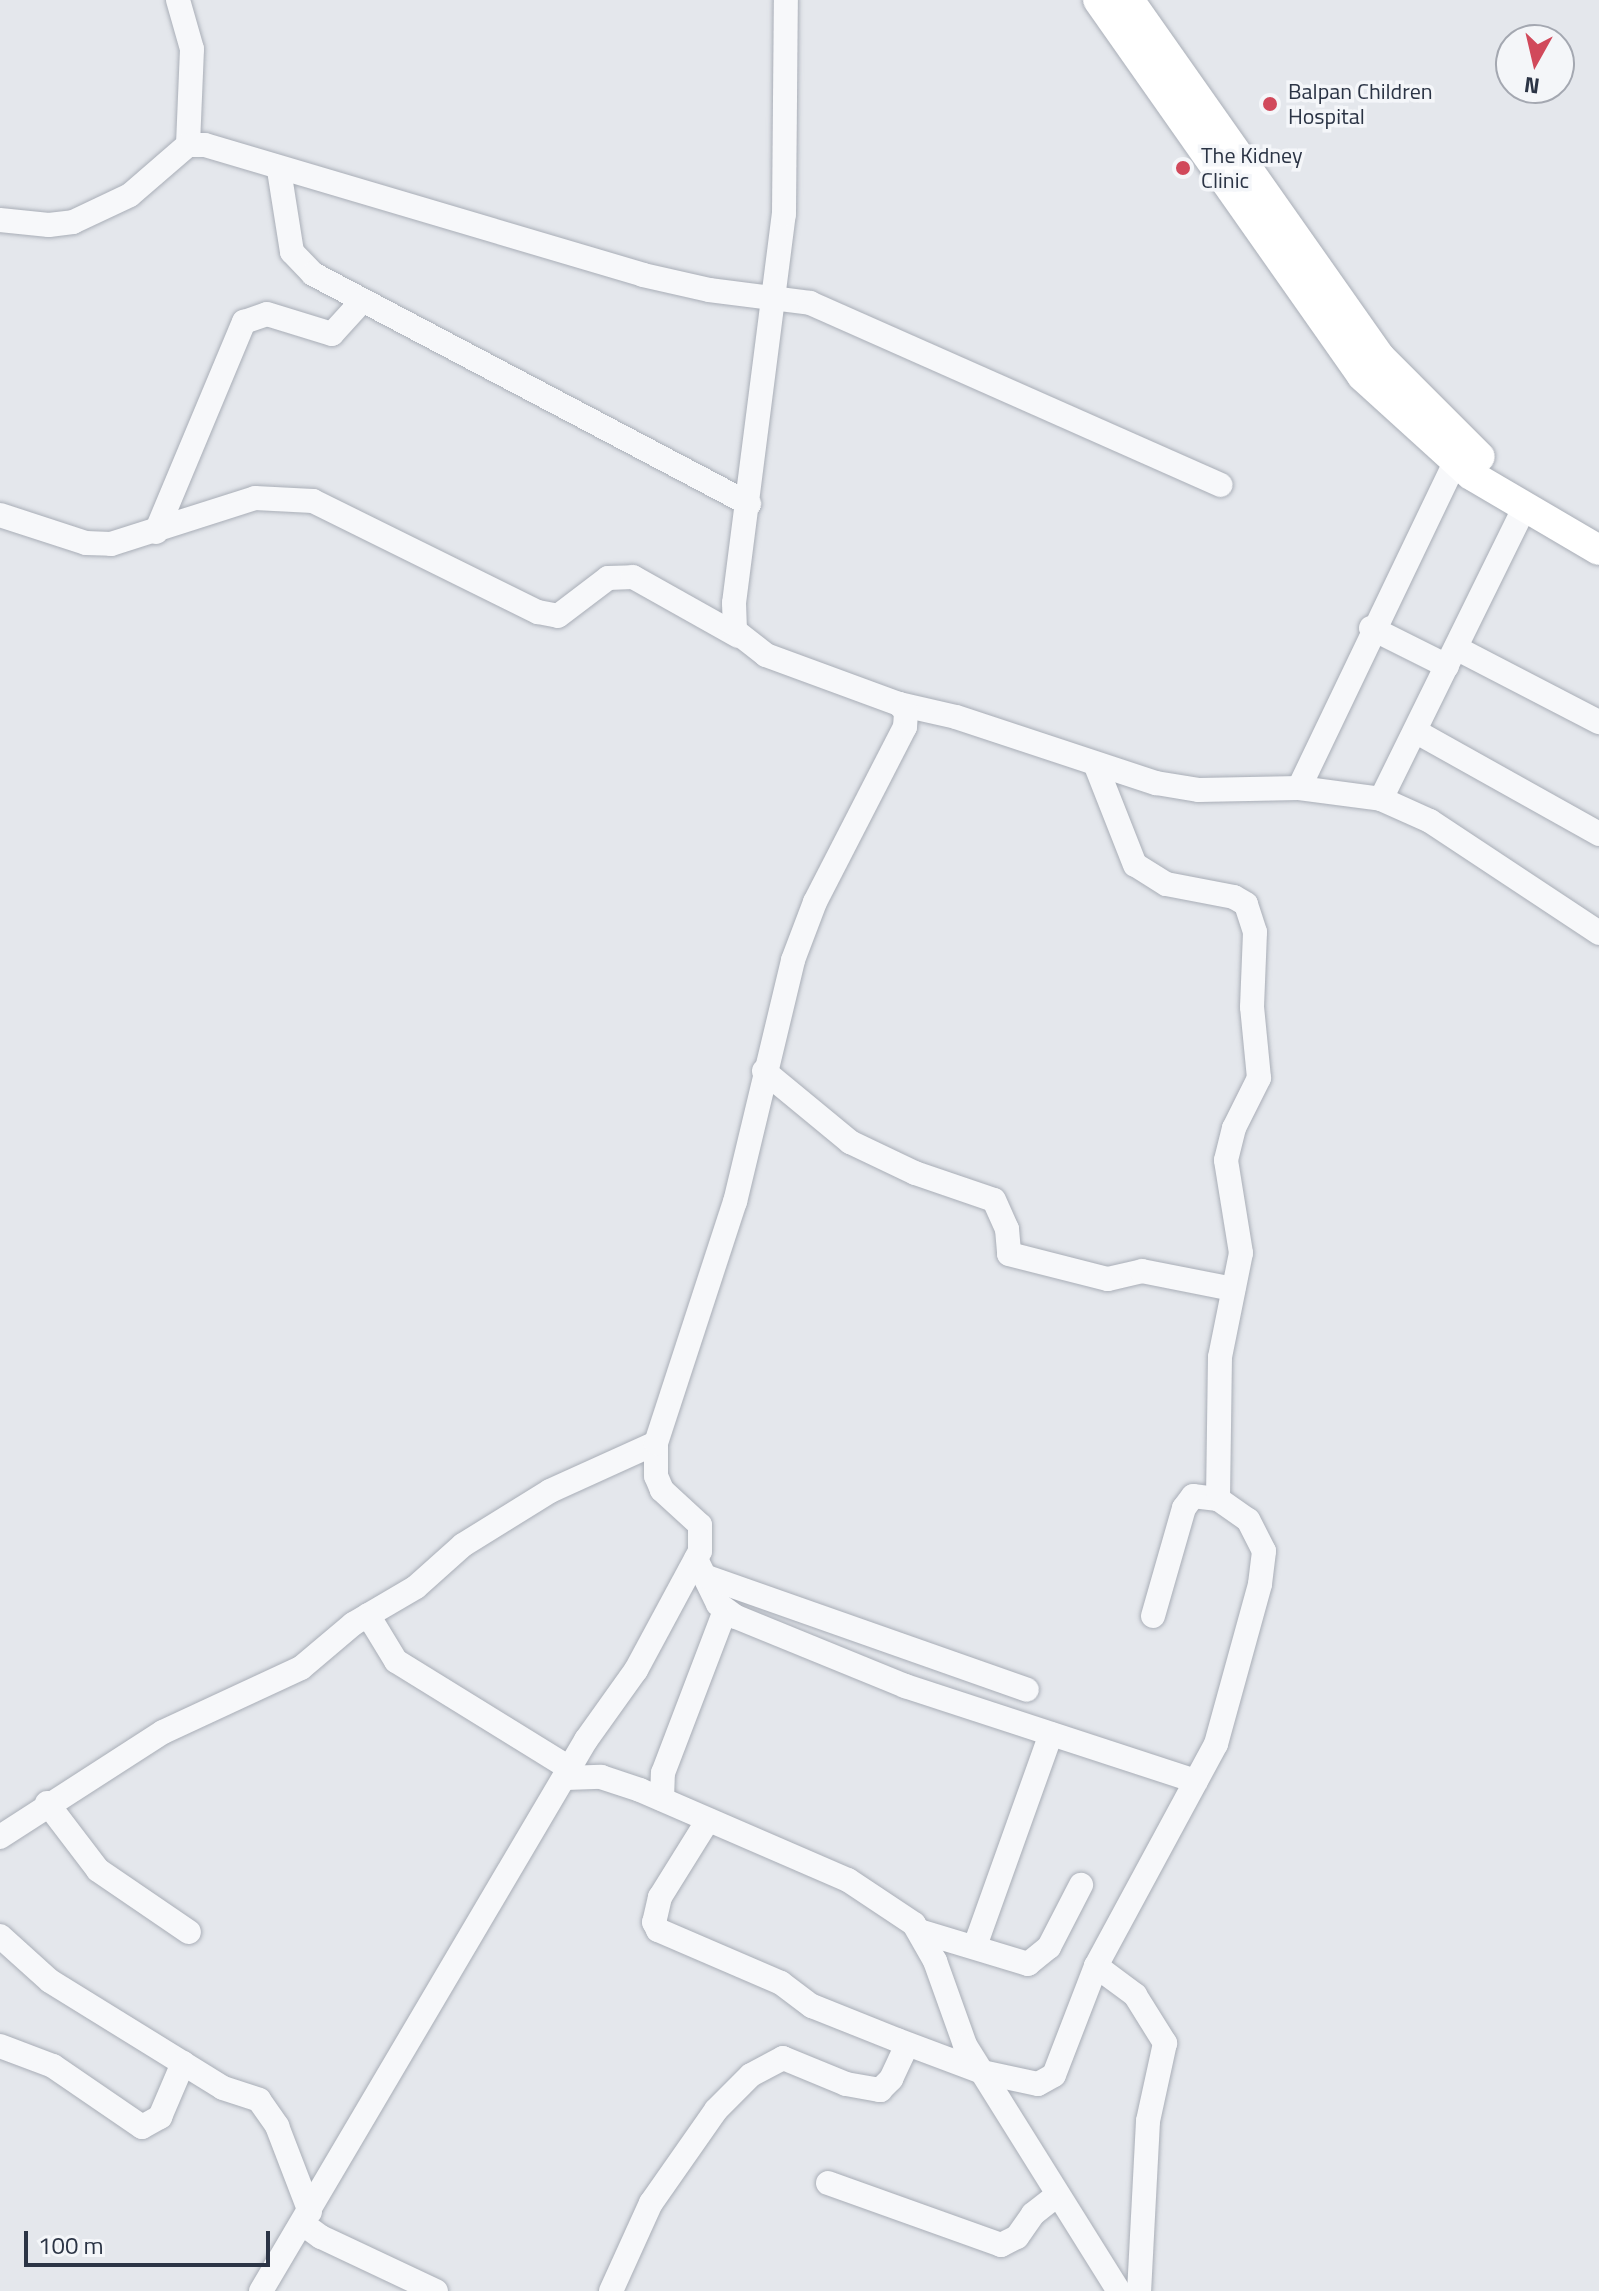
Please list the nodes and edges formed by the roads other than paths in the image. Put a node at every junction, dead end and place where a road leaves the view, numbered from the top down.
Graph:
1 (178, 0) edge
2 (786, 0) edge
3 (1098, 0) edge
4 (1129, 0) edge
5 (188, 145) junction
6 (279, 170) junction
7 (0, 220) edge
8 (774, 299) junction
9 (362, 301) junction
10 (1456, 461) junction
11 (1221, 485) dead end
12 (749, 504) junction
13 (1524, 508) junction
14 (0, 515) edge
15 (1599, 527) edge
16 (156, 532) junction
17 (1599, 550) edge
18 (1371, 628) junction
19 (738, 636) junction
20 (1451, 657) junction
21 (899, 704) junction
22 (1599, 722) edge
23 (1415, 731) junction
24 (1096, 766) junction
25 (1299, 788) junction
26 (1381, 799) junction
27 (1599, 834) edge
28 (1599, 933) edge
29 (764, 1071) junction
30 (1233, 1289) junction
31 (656, 1443) junction
32 (1218, 1499) junction
33 (701, 1568) junction
34 (725, 1611) junction
35 (368, 1615) junction
36 (1153, 1616) dead end
37 (1027, 1690) dead end
38 (1051, 1734) junction
39 (569, 1774) junction
40 (1196, 1781) junction
41 (662, 1799) junction
42 (47, 1803) junction
43 (708, 1820) junction
44 (0, 1837) edge
45 (1081, 1885) dead end
46 (919, 1931) junction
47 (189, 1932) dead end
48 (0, 1936) edge
49 (975, 1946) junction
50 (1096, 1966) junction
51 (907, 2044) junction
52 (0, 2046) edge
53 (183, 2063) junction
54 (982, 2072) junction
55 (828, 2183) dead end
56 (1056, 2196) junction
57 (307, 2218) junction
58 (261, 2291) edge
59 (436, 2291) edge
60 (611, 2291) edge
61 (1119, 2291) edge
62 (1139, 2291) edge

1 - 5 street
2 - 8 street
3 - 10 main road
4 - 15 main road
5 - 6 street
5 - 7 street
6 - 8 street
6 - 9 street
8 - 11 street
8 - 12 street
9 - 12 street
9 - 16 street
10 - 13 main road
10 - 18 street
12 - 19 street
13 - 17 main road
13 - 20 street
14 - 16 street
16 - 19 street
18 - 20 street
18 - 25 street
19 - 21 street
20 - 22 street
20 - 23 street
21 - 24 street
21 - 29 street
23 - 26 street
23 - 27 street
24 - 25 street
24 - 30 street
25 - 26 street
26 - 28 street
29 - 30 street
29 - 31 street
30 - 32 street
31 - 33 street
31 - 35 street
32 - 36 street
32 - 40 street
33 - 34 street
33 - 37 street
33 - 39 street
34 - 38 street
34 - 41 street
35 - 39 street
35 - 42 street
38 - 40 street
38 - 49 street
39 - 41 street
39 - 57 street
40 - 50 street
41 - 43 street
42 - 44 street
42 - 47 street
43 - 46 street
43 - 51 street
45 - 49 street
46 - 49 street
46 - 54 street
48 - 53 street
50 - 54 street
50 - 62 street
51 - 54 street
51 - 60 street
52 - 53 street
53 - 57 street
54 - 56 street
55 - 56 street
56 - 61 street
57 - 58 street
57 - 59 street

